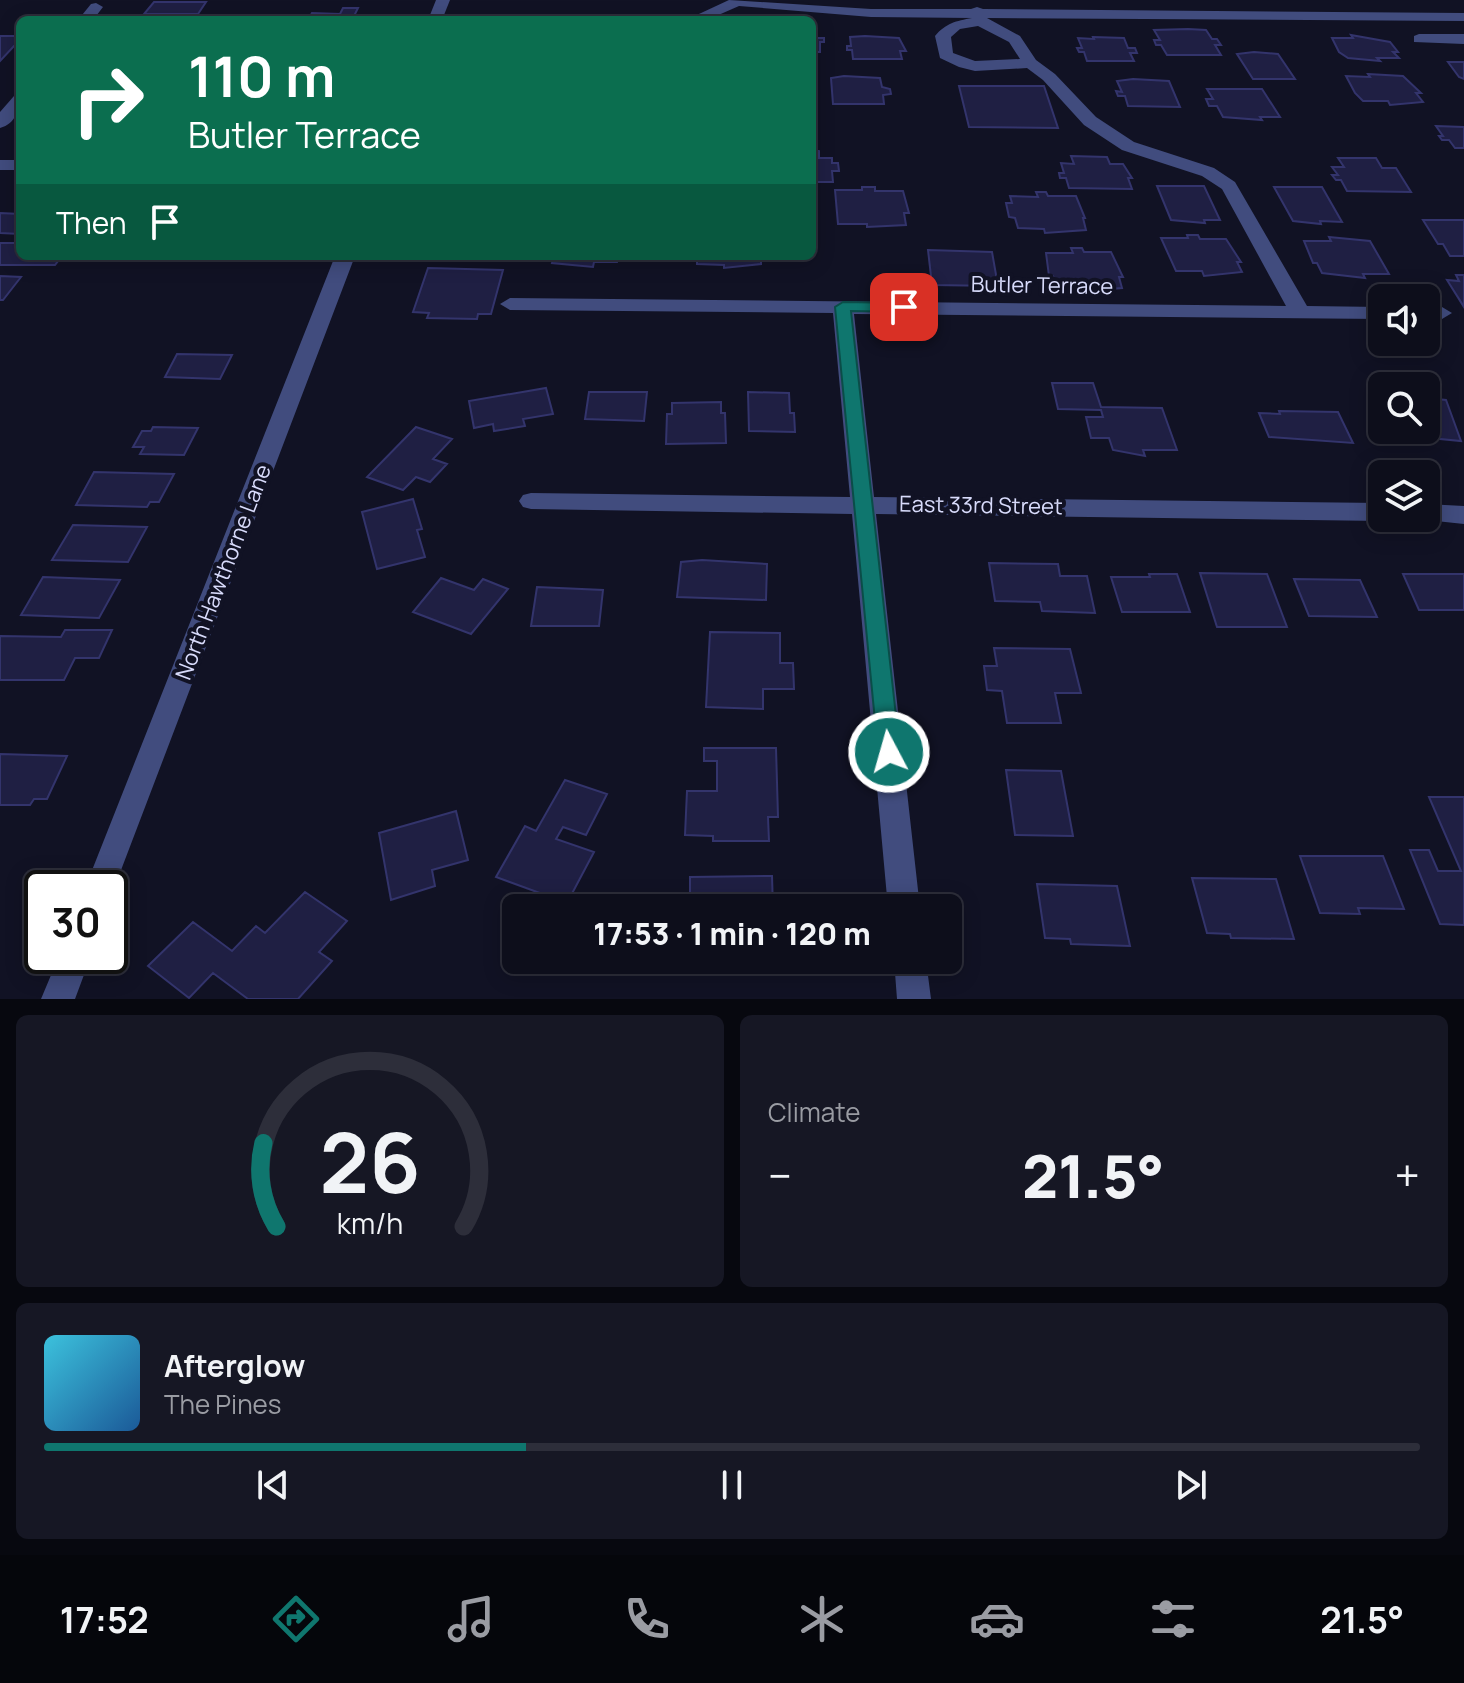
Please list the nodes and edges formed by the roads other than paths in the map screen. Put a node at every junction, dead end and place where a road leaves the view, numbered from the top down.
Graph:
1 (808, 0) edge
2 (1464, 6) edge
3 (96, 7) dead end
4 (978, 13) junction
5 (88, 16) edge
6 (703, 16) edge
7 (1464, 17) edge
8 (1419, 39) dead end
9 (1464, 39) edge
10 (1030, 63) junction
11 (16, 104) edge
12 (0, 123) edge
13 (343, 260) edge
14 (510, 304) dead end
15 (843, 307) junction
16 (1300, 312) junction
17 (1368, 313) edge
18 (531, 501) dead end
19 (863, 504) junction
20 (1368, 512) edge
21 (1440, 514) edge
22 (1464, 515) edge
23 (108, 870) edge
24 (903, 894) edge
25 (68, 974) edge
26 (911, 974) edge
27 (58, 999) edge
28 (914, 999) edge

1 - 4 street
2 - 4 street
3 - 5 street
4 - 6 street
4 - 7 street
4 - 10 street
4 - 10 street
8 - 9 street
10 - 16 street
11 - 12 street
13 - 23 street, North Hawthorne Lane
14 - 15 street, Butler Terrace
15 - 16 street, Butler Terrace
15 - 19 street
16 - 17 street, Butler Terrace
18 - 19 street, East 33rd Street
19 - 20 street, East 33rd Street
19 - 24 street
21 - 22 street
25 - 27 street
26 - 28 street

